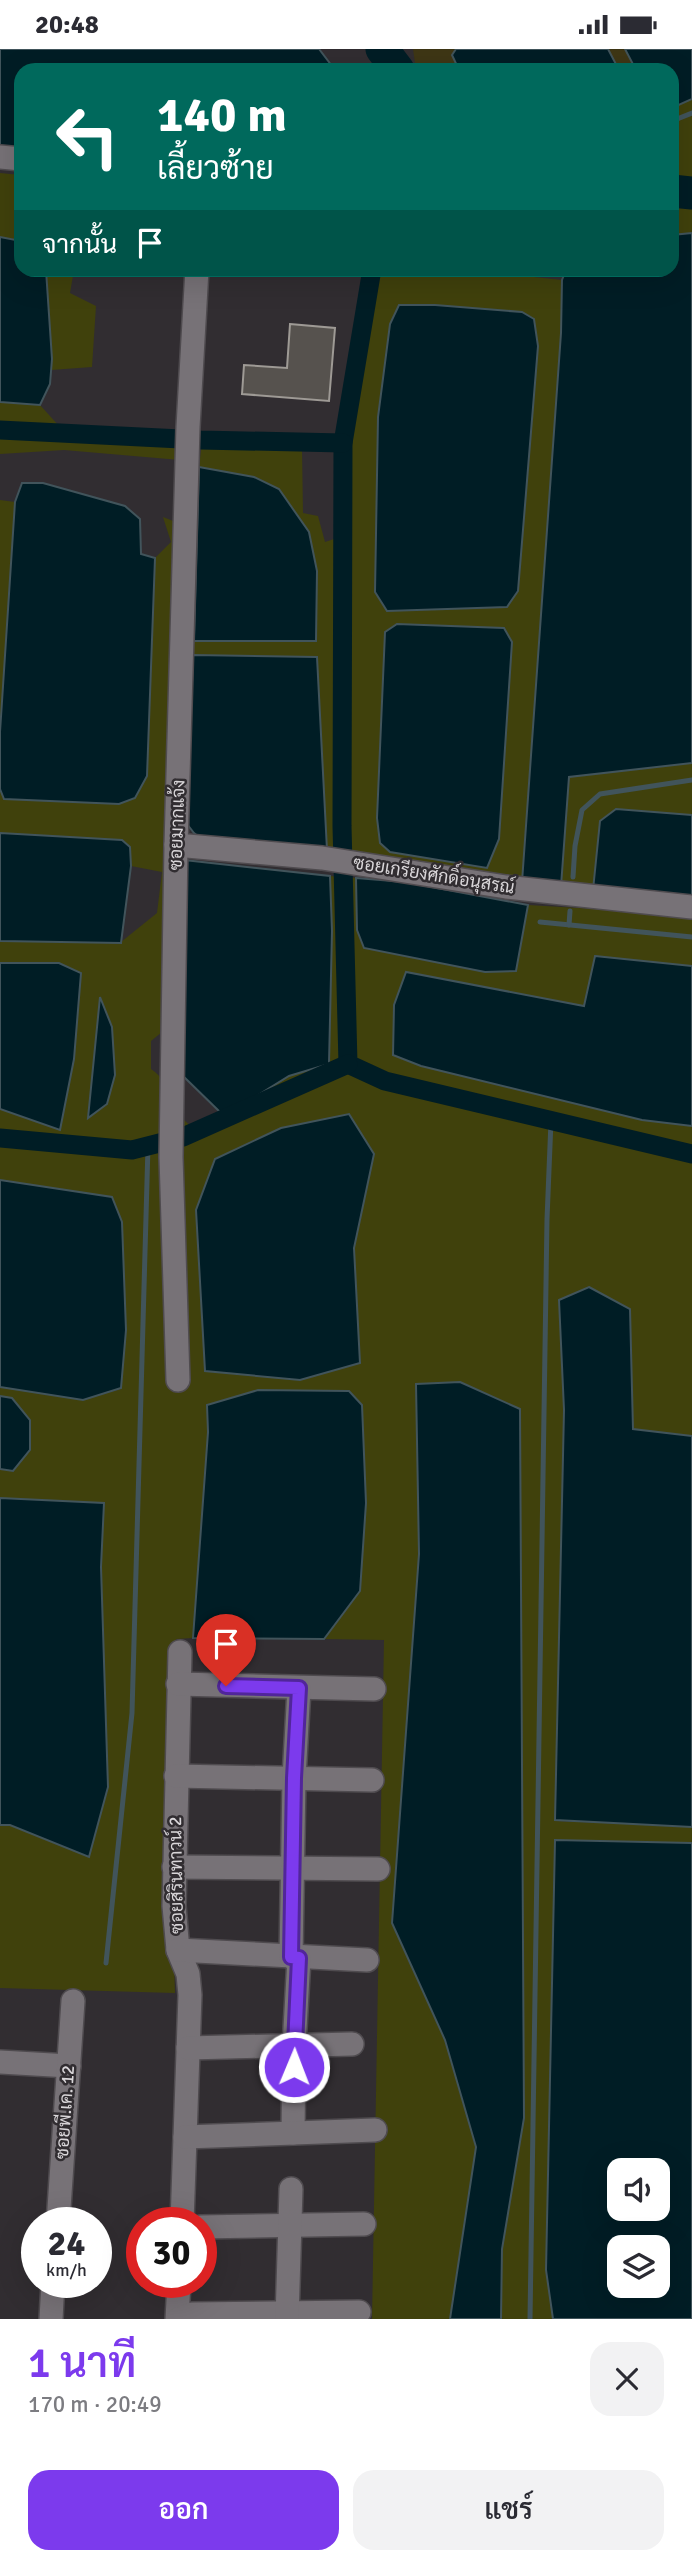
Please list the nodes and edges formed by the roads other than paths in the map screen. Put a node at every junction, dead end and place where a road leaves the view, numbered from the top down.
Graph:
1 (197, 277) edge
2 (176, 845) junction
3 (692, 907) edge
4 (178, 1380) dead end
5 (180, 1652) dead end
6 (178, 1684) junction
7 (299, 1688) junction
8 (374, 1689) dead end
9 (176, 1776) junction
10 (294, 1778) junction
11 (372, 1780) dead end
12 (174, 1867) junction
13 (293, 1868) junction
14 (378, 1869) dead end
15 (178, 1950) junction
16 (295, 1957) junction
17 (367, 1960) dead end
18 (73, 2001) dead end
19 (352, 2044) dead end
20 (294, 2046) junction
21 (188, 2048) junction
22 (0, 2062) edge
23 (69, 2066) junction
24 (375, 2130) dead end
25 (293, 2133) junction
26 (185, 2137) junction
27 (291, 2189) dead end
28 (59, 2207) edge
29 (183, 2207) edge
30 (364, 2224) dead end
31 (290, 2226) junction
32 (217, 2227) edge
33 (52, 2298) edge
34 (178, 2298) edge
35 (359, 2312) dead end
36 (287, 2316) edge
37 (51, 2319) edge
38 (177, 2319) edge

1 - 2 street, ซอยมากแจ้ง
2 - 3 street, ซอยเกรียงศักดิ์อนุสรณ์
2 - 4 street, ซอยมากแจ้ง
5 - 6 street, ซอยสิรินทาวน์ 2
6 - 7 street
6 - 9 street, ซอยสิรินทาวน์ 2
7 - 8 street
7 - 10 street
9 - 10 street
9 - 12 street, ซอยสิรินทาวน์ 2
10 - 11 street
10 - 13 street
12 - 13 street
12 - 15 street, ซอยสิรินทาวน์ 2
13 - 14 street
13 - 16 street
15 - 16 street
15 - 21 street, ซอยสิรินทาวน์ 2
16 - 17 street
16 - 20 street
18 - 23 street, ซอยพี.เค. 12
19 - 20 street
20 - 21 street
20 - 25 street
21 - 26 street, ซอยสิรินทาวน์ 2
22 - 23 street
23 - 28 street, ซอยพี.เค. 12
24 - 25 street
25 - 26 street
26 - 29 street, ซอยสิรินทาวน์ 2
27 - 31 street
30 - 31 street
31 - 32 street
31 - 36 street
33 - 37 street
34 - 38 street
35 - 36 street
36 - 38 street

